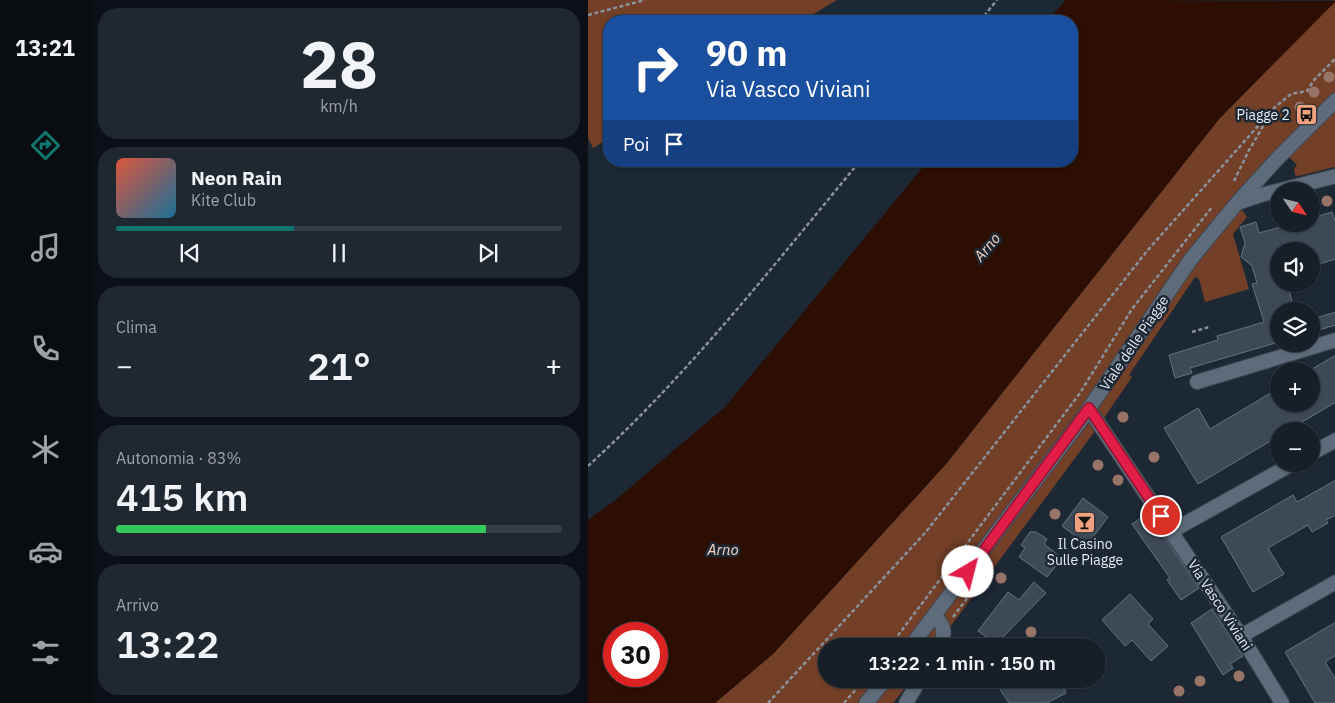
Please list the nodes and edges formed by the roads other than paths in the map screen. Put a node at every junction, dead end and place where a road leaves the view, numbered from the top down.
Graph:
1 (1336, 100) edge
2 (1336, 176) edge
3 (1236, 203) junction
4 (1336, 340) edge
5 (1197, 382) dead end
6 (1089, 408) junction
7 (1336, 440) edge
8 (1320, 449) edge
9 (1278, 472) edge
10 (1172, 532) junction
11 (1336, 582) edge
12 (935, 616) junction
13 (1241, 636) junction
14 (917, 638) edge
15 (943, 638) edge
16 (878, 688) edge
17 (915, 688) edge
18 (866, 703) edge
19 (906, 703) edge
20 (1282, 703) edge

1 - 3 street, Viale delle Piagge
2 - 3 street
3 - 6 street, Viale delle Piagge
4 - 5 street
6 - 10 street, Via Vasco Viviani
6 - 12 street, Viale delle Piagge
7 - 8 street
9 - 10 street
10 - 13 street, Via Vasco Viviani
11 - 13 street
12 - 14 street, Viale delle Piagge
12 - 15 street
13 - 20 street, Via Vasco Viviani
16 - 18 street
17 - 19 street

